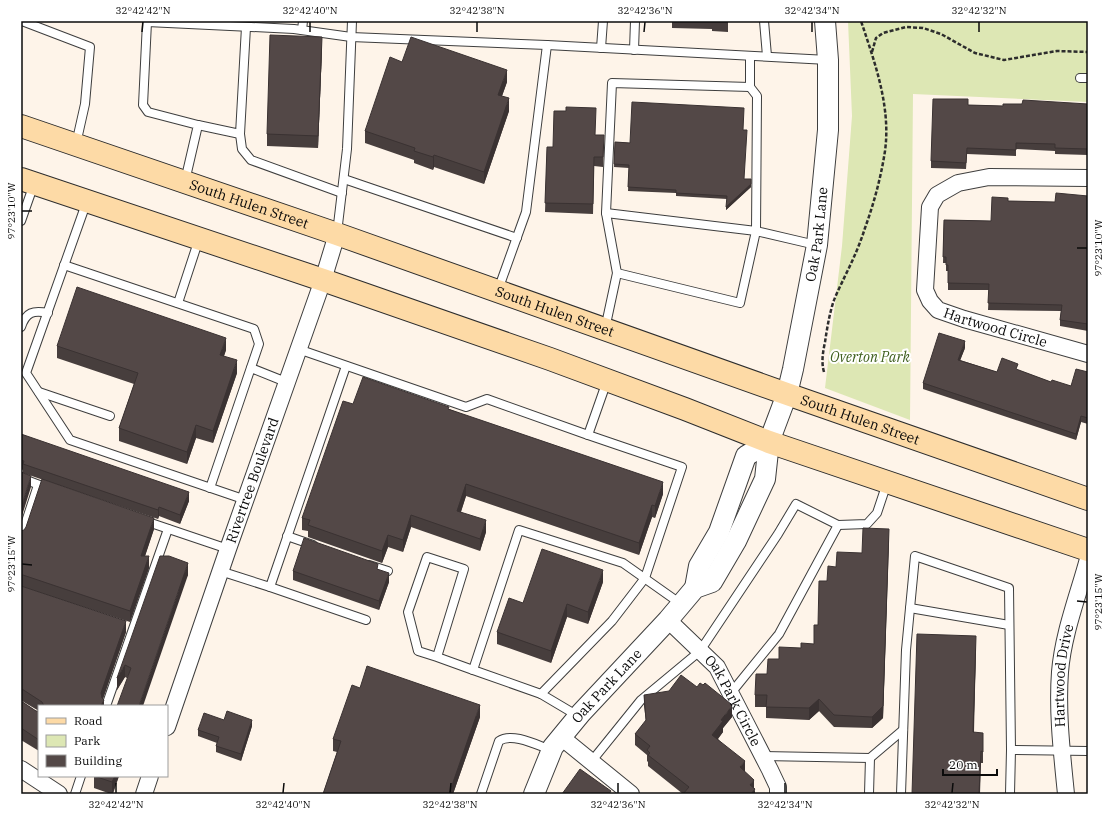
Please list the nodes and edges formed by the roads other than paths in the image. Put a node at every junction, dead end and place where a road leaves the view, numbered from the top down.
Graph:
1 (22, 21) edge
2 (303, 21) edge
3 (352, 21) edge
4 (603, 21) edge
5 (635, 21) edge
6 (764, 21) edge
7 (825, 21) edge
8 (246, 27) junction
9 (302, 30) junction
10 (351, 37) junction
11 (547, 45) junction
12 (601, 48) junction
13 (634, 50) junction
14 (750, 56) junction
15 (767, 56) junction
16 (828, 60) junction
17 (750, 87) junction
18 (198, 125) junction
19 (21, 126) edge
20 (240, 134) junction
21 (76, 145) junction
22 (1088, 178) edge
23 (344, 179) junction
24 (28, 181) edge
25 (185, 182) junction
26 (342, 193) junction
27 (87, 200) junction
28 (606, 213) junction
29 (21, 221) edge
30 (756, 232) junction
31 (337, 234) junction
32 (199, 238) junction
33 (517, 238) junction
34 (817, 245) junction
35 (64, 265) junction
36 (617, 274) junction
37 (322, 280) junction
38 (497, 291) junction
39 (178, 303) junction
40 (48, 313) junction
41 (21, 327) edge
42 (605, 329) junction
43 (298, 349) junction
44 (1088, 354) edge
45 (346, 366) junction
46 (251, 368) junction
47 (608, 381) junction
48 (286, 382) junction
49 (39, 392) junction
50 (787, 394) junction
51 (110, 416) dead end
52 (588, 435) junction
53 (769, 442) junction
54 (21, 478) edge
55 (887, 482) junction
56 (38, 485) junction
57 (210, 488) junction
58 (60, 492) edge
59 (1088, 499) edge
60 (246, 500) junction
61 (139, 519) edge
62 (838, 525) junction
63 (168, 529) junction
64 (287, 536) junction
65 (21, 537) edge
66 (323, 548) edge
67 (228, 549) junction
68 (1088, 550) edge
69 (1088, 559) edge
70 (359, 561) edge
71 (220, 571) junction
72 (388, 571) edge
73 (644, 578) junction
74 (270, 587) junction
75 (682, 605) junction
76 (910, 608) junction
77 (366, 620) dead end
78 (668, 620) junction
79 (1009, 625) junction
80 (700, 651) junction
81 (437, 657) junction
82 (473, 670) junction
83 (731, 693) junction
84 (541, 694) junction
85 (106, 705) edge
86 (578, 716) junction
87 (168, 723) edge
88 (903, 730) junction
89 (556, 744) junction
90 (1011, 750) junction
91 (1062, 751) junction
92 (1088, 751) edge
93 (763, 756) junction
94 (870, 758) junction
95 (591, 762) junction
96 (21, 769) edge
97 (81, 777) edge
98 (150, 777) edge
99 (59, 794) edge
100 (75, 794) edge
101 (144, 794) edge
102 (481, 794) edge
103 (534, 794) edge
104 (631, 794) edge
105 (778, 794) edge
106 (869, 794) edge
107 (901, 794) edge
108 (1010, 794) edge
109 (1066, 794) edge

1 - 21 lane
2 - 9 lane
3 - 10 lane
4 - 12 lane
5 - 13 lane
6 - 15 lane
7 - 16 street, Oak Park Lane
8 - 9 lane
8 - 18 lane
8 - 20 lane
9 - 10 lane
10 - 11 lane
10 - 23 lane
11 - 12 lane
11 - 33 lane
12 - 13 lane
13 - 14 lane
14 - 15 lane
14 - 17 lane
15 - 16 lane
16 - 34 street, Oak Park Lane
17 - 28 lane
17 - 30 lane
18 - 20 lane
18 - 25 lane
19 - 21 main road, South Hulen Street
20 - 26 lane
21 - 25 main road, South Hulen Street
22 - 44 street, Hartwood Circle
23 - 26 lane
23 - 33 lane
24 - 27 main road
24 - 29 lane
25 - 31 main road, South Hulen Street
26 - 31 lane
27 - 32 main road
27 - 35 lane
28 - 30 lane
28 - 36 lane
30 - 34 lane
30 - 36 lane
31 - 37 street, Rivertree Boulevard
31 - 38 main road, South Hulen Street
32 - 37 main road
32 - 39 lane
33 - 38 lane
34 - 50 street, Oak Park Lane
35 - 39 lane
35 - 40 lane
36 - 42 lane
37 - 43 street, Rivertree Boulevard
37 - 47 main road
38 - 42 main road, South Hulen Street
39 - 46 lane
40 - 41 lane
40 - 49 lane
42 - 50 main road, South Hulen Street
43 - 45 lane
43 - 48 street, Rivertree Boulevard
45 - 52 lane
45 - 64 lane
46 - 48 lane
46 - 57 lane
47 - 52 lane
47 - 53 main road
48 - 60 street, Rivertree Boulevard
49 - 51 lane
49 - 57 lane
50 - 53 street, Oak Park Lane
50 - 59 main road, South Hulen Street
52 - 73 lane
53 - 55 main road
53 - 75 street, Oak Park Lane
54 - 56 lane
55 - 62 lane
55 - 68 main road
56 - 58 lane
56 - 65 lane
57 - 60 lane
60 - 67 street, Rivertree Boulevard
61 - 63 lane
62 - 80 lane
62 - 83 lane
63 - 67 lane
63 - 85 lane
64 - 66 lane
64 - 74 lane
67 - 71 street, Rivertree Boulevard
69 - 91 street, Hartwood Drive
70 - 72 lane
71 - 74 lane
71 - 87 street, Rivertree Boulevard
73 - 75 lane
73 - 82 lane
73 - 84 lane
74 - 77 lane
75 - 78 street, Oak Park Lane
76 - 79 lane
76 - 79 lane
76 - 88 lane
78 - 80 street, Oak Park Circle
78 - 86 street, Oak Park Lane
79 - 90 lane
80 - 83 street, Oak Park Circle
80 - 95 lane
81 - 81 lane
81 - 82 lane
82 - 84 lane
83 - 93 street, Oak Park Circle
84 - 86 lane
86 - 89 street, Oak Park Lane
88 - 94 lane
88 - 107 lane
89 - 95 street
89 - 102 lane
89 - 103 street, Oak Park Lane
90 - 91 lane
90 - 108 lane
91 - 92 lane
91 - 109 street, Hartwood Drive
93 - 94 lane
93 - 105 street, Oak Park Circle
94 - 106 lane
95 - 104 street
96 - 99 street
97 - 100 lane
98 - 101 street

